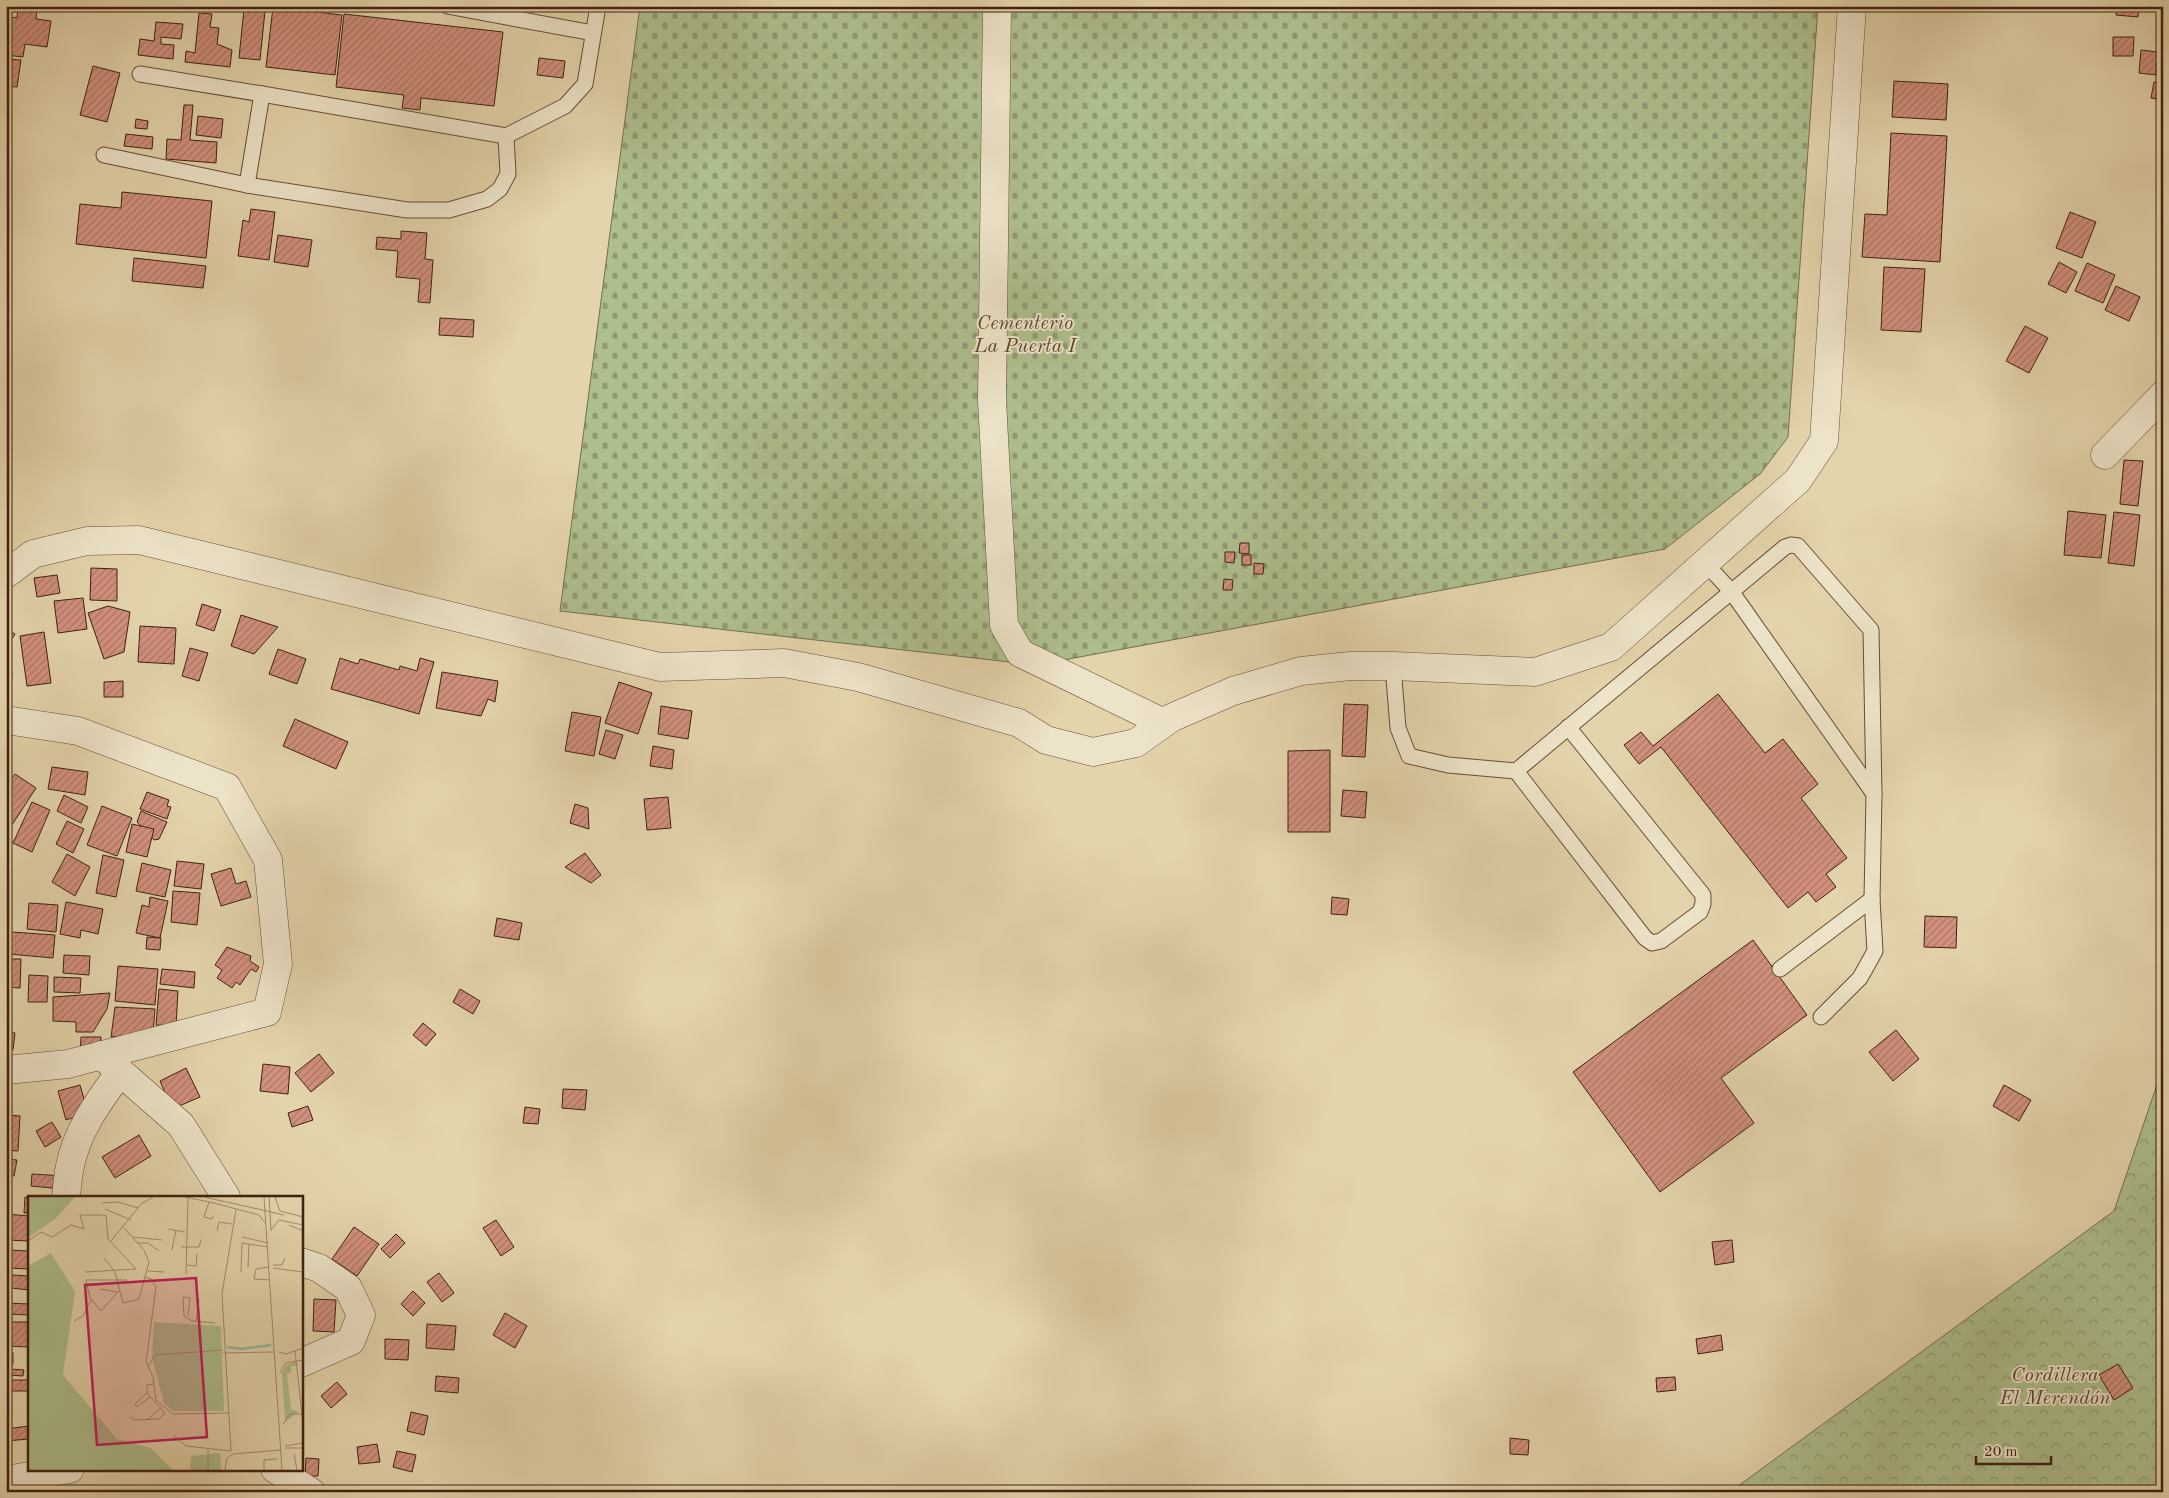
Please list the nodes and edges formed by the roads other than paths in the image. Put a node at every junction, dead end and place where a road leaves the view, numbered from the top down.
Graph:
1 (447, 6) edge
2 (598, 6) edge
3 (997, 6) edge
4 (1852, 6) edge
5 (593, 33) junction
6 (140, 74) dead end
7 (262, 94) junction
8 (506, 136) junction
9 (104, 155) dead end
10 (247, 185) junction
11 (2163, 395) edge
12 (2105, 455) dead end
13 (1705, 563) junction
14 (6, 574) edge
15 (1731, 591) junction
16 (1393, 666) junction
17 (6, 720) edge
18 (1164, 723) junction
19 (1568, 727) junction
20 (1516, 771) junction
21 (1874, 794) junction
22 (1872, 899) junction
23 (1780, 969) dead end
24 (1821, 1017) dead end
25 (110, 1063) junction
26 (6, 1070) edge
27 (66, 1196) edge
28 (225, 1196) edge
29 (302, 1262) edge
30 (302, 1363) edge
31 (64, 1470) edge
32 (277, 1470) edge
33 (6, 1480) edge
34 (311, 1492) edge

1 - 5 lane
2 - 5 lane
3 - 18 street
4 - 13 street
5 - 8 lane
6 - 7 lane
7 - 8 lane
7 - 10 lane
8 - 10 lane
9 - 10 lane
11 - 12 street
13 - 15 lane
13 - 16 street
14 - 18 street
15 - 19 lane
15 - 21 lane
15 - 21 lane
16 - 18 street
16 - 20 lane
17 - 25 street
19 - 20 lane
19 - 20 lane
21 - 22 lane
22 - 23 lane
22 - 24 lane
25 - 26 street
25 - 27 street
25 - 28 street
29 - 30 street
31 - 33 street
32 - 34 street

